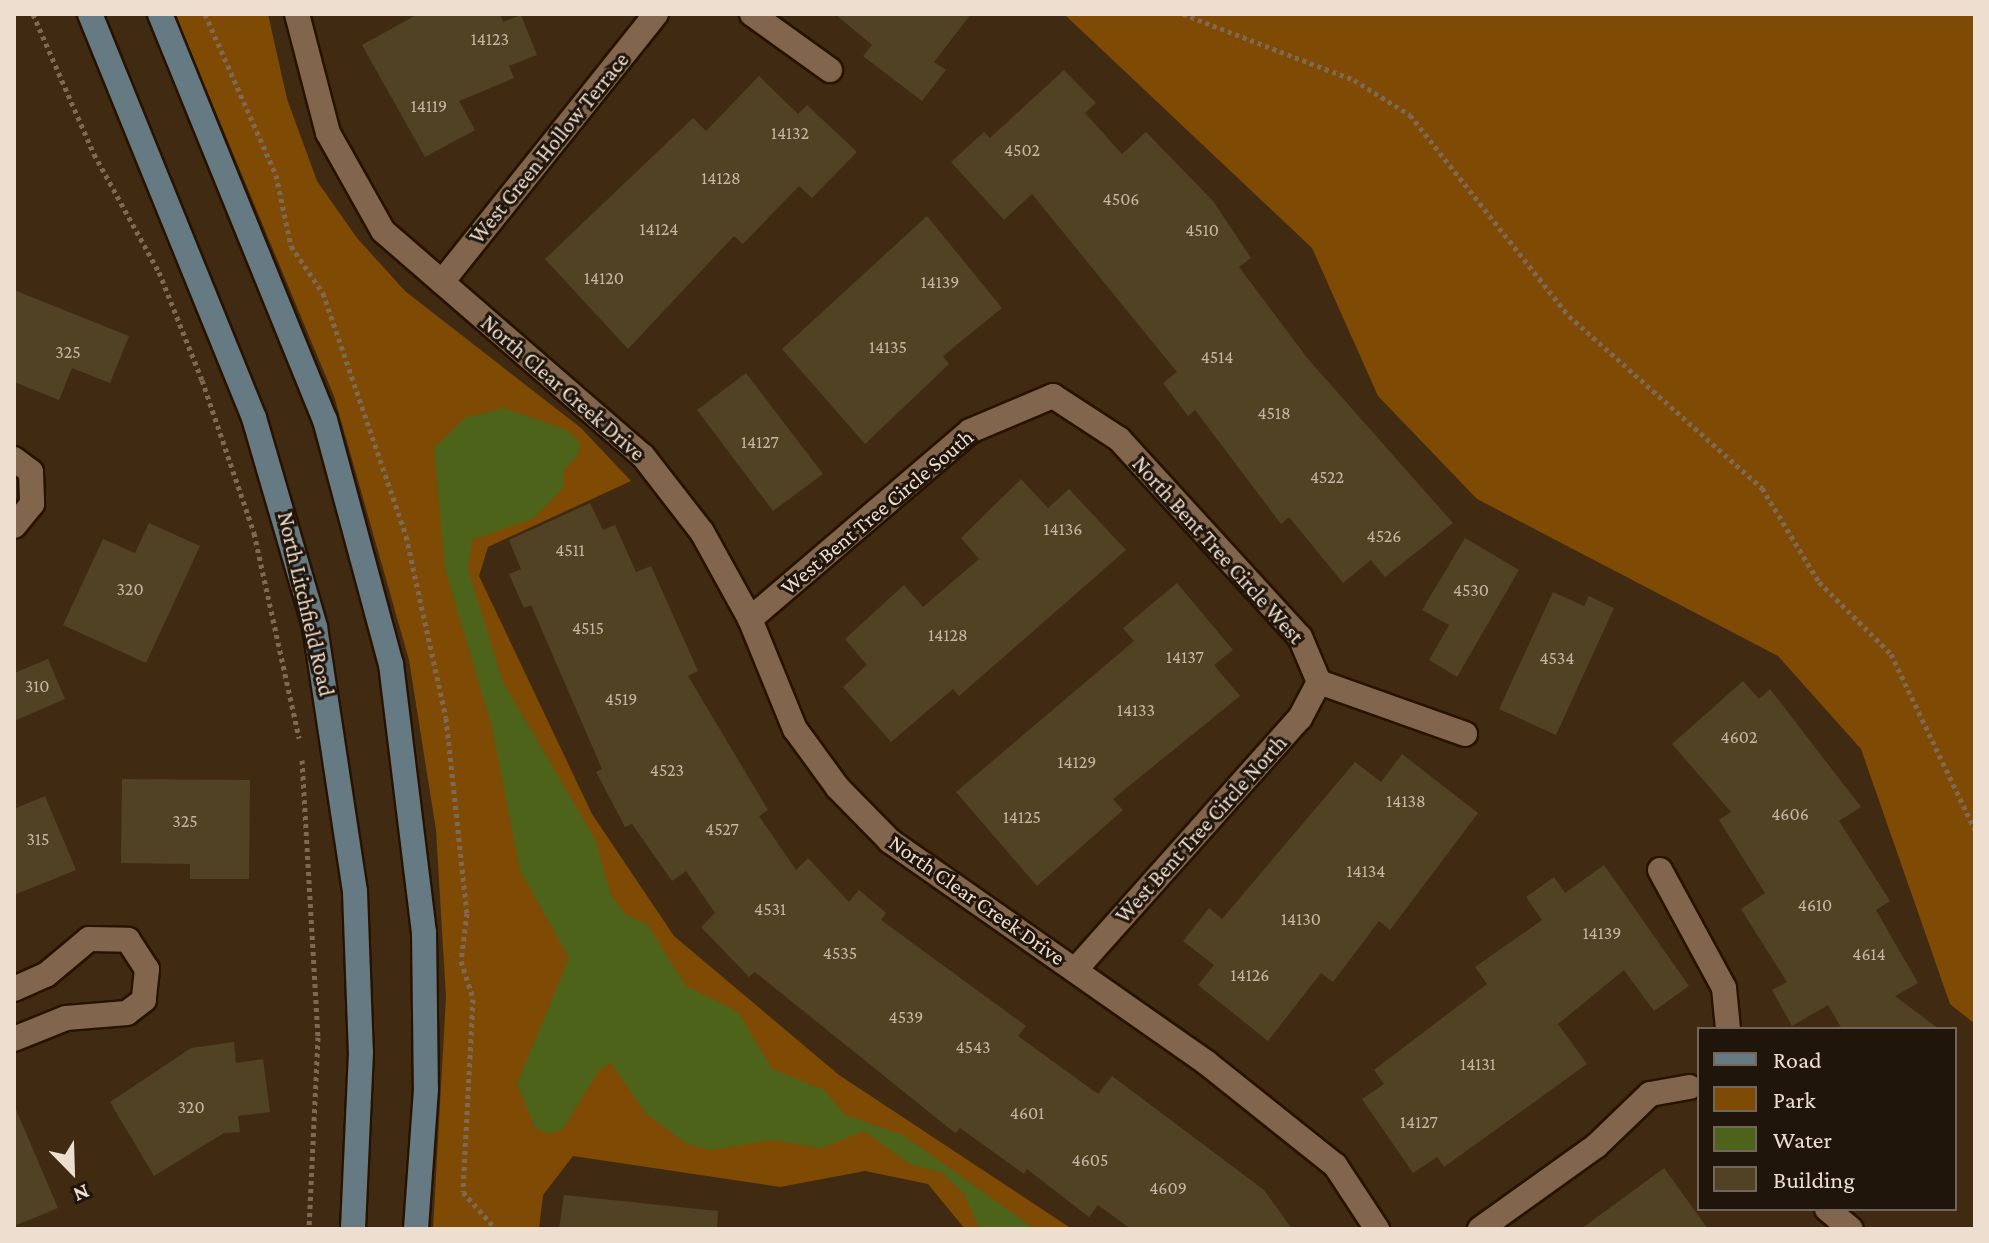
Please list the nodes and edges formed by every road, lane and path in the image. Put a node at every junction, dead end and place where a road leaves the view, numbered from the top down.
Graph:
1 (33, 14) edge
2 (90, 14) edge
3 (160, 14) edge
4 (297, 14) edge
5 (656, 14) edge
6 (752, 14) edge
7 (1183, 14) edge
8 (830, 70) dead end
9 (442, 282) junction
10 (1053, 396) joint
11 (14, 459) edge
12 (14, 526) edge
13 (750, 619) junction
14 (1319, 682) junction
15 (1465, 734) dead end
16 (1975, 830) edge
17 (1660, 870) dead end
18 (1076, 969) junction
19 (14, 989) edge
20 (1728, 1027) edge
21 (14, 1039) edge
22 (1696, 1087) edge
23 (1829, 1211) edge
24 (309, 1229) edge
25 (353, 1229) edge
26 (416, 1229) edge
27 (1377, 1229) edge
28 (1480, 1229) edge
29 (1851, 1229) edge

1 - 24 path
2 - 25 main road, North Litchfield Road
3 - 26 main road
4 - 9 street, North Clear Creek Drive
5 - 9 street, West Green Hollow Terrace
6 - 8 street
7 - 16 path
9 - 13 street, North Clear Creek Drive
10 - 13 street, West Bent Tree Circle South
10 - 14 street, North Bent Tree Circle West
11 - 12 street
13 - 18 street, North Clear Creek Drive
14 - 15 street
14 - 18 street, West Bent Tree Circle North
17 - 20 street
18 - 27 street, North Clear Creek Drive
19 - 21 street
22 - 28 street
23 - 29 street

